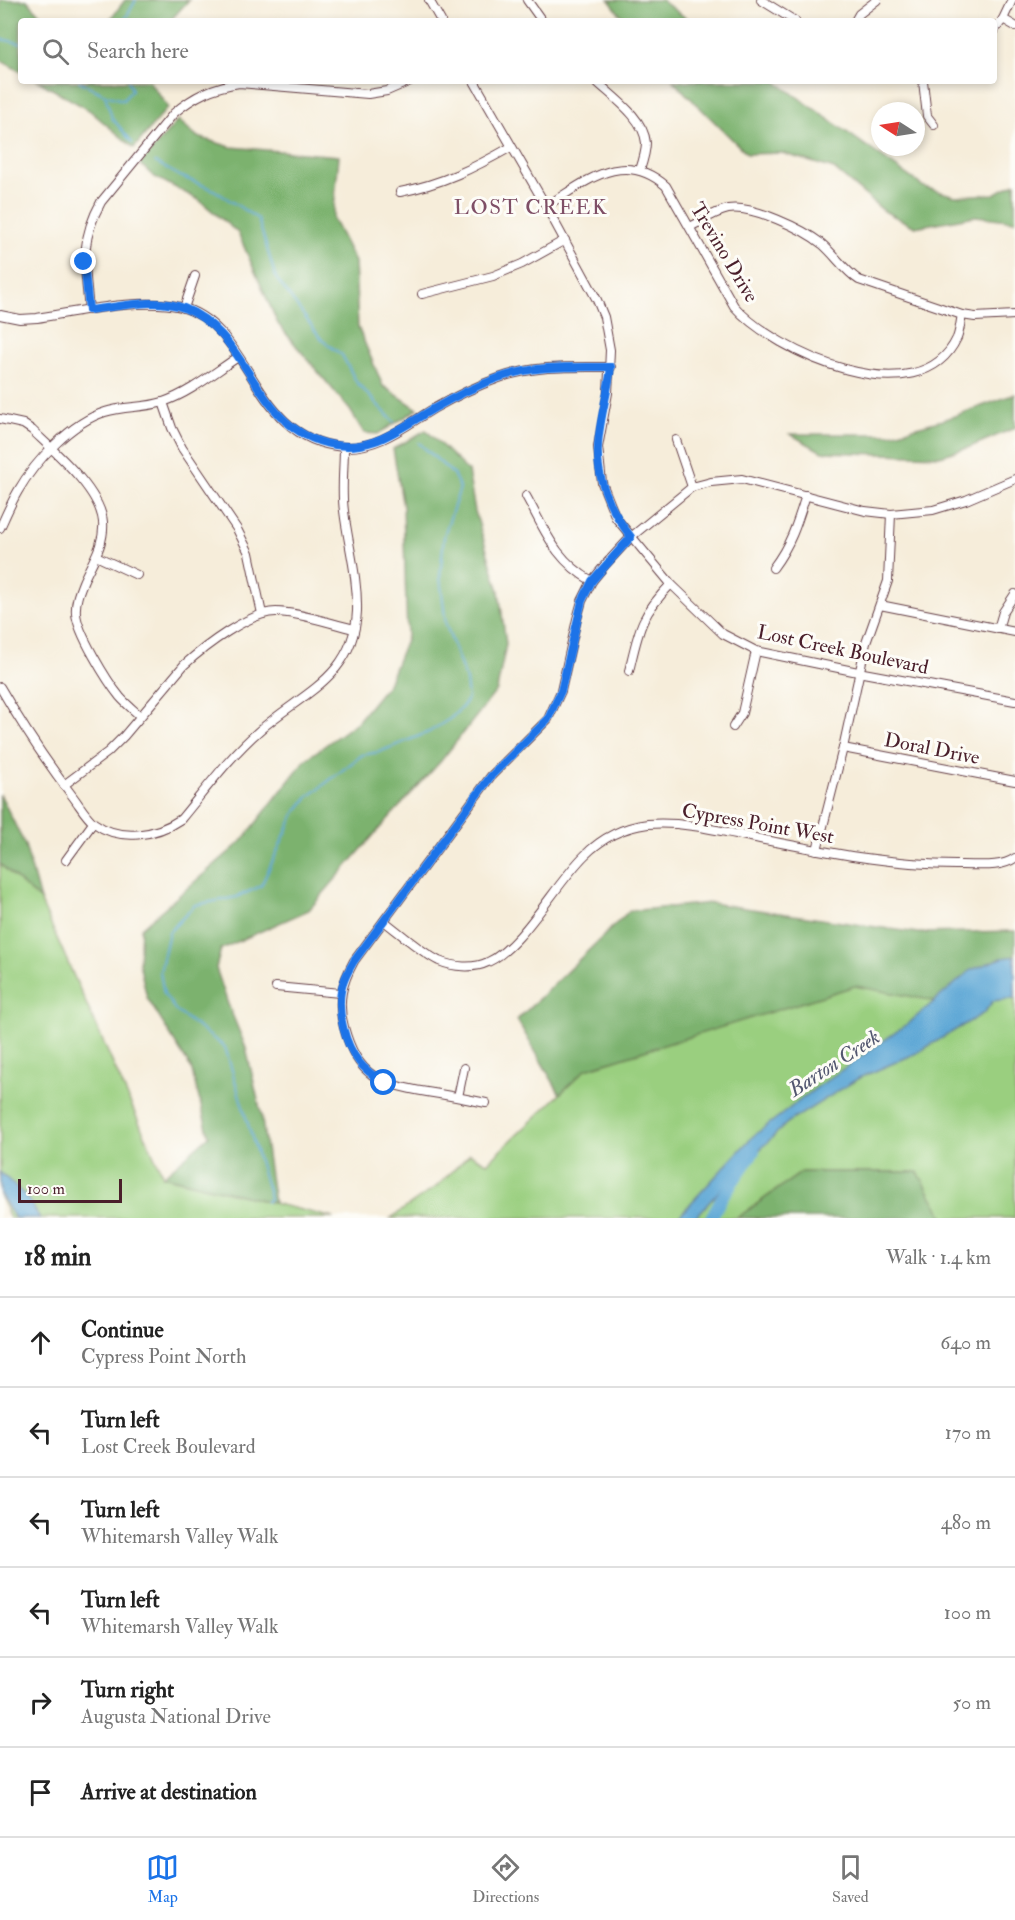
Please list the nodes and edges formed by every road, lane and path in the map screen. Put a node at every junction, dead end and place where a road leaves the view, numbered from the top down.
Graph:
1 (429, 0) edge
2 (527, 0) edge
3 (761, 0) edge
4 (878, 0) edge
5 (1012, 0) edge
6 (439, 18) edge
7 (540, 18) edge
8 (790, 18) edge
9 (857, 18) edge
10 (1003, 19) junction
11 (1015, 26) edge
12 (997, 27) edge
13 (229, 84) edge
14 (260, 84) edge
15 (403, 84) edge
16 (476, 84) edge
17 (599, 84) edge
18 (923, 84) edge
19 (934, 125) dead end
20 (511, 147) junction
21 (640, 170) junction
22 (400, 192) dead end
23 (546, 206) junction
24 (690, 227) junction
25 (565, 240) junction
26 (195, 276) dead end
27 (422, 294) dead end
28 (184, 308) junction
29 (89, 310) junction
30 (0, 315) edge
31 (962, 315) junction
32 (1015, 315) edge
33 (238, 357) junction
34 (611, 367) junction
35 (163, 402) junction
36 (0, 419) edge
37 (676, 440) dead end
38 (344, 447) junction
39 (52, 449) junction
40 (1015, 479) edge
41 (692, 487) junction
42 (806, 495) junction
43 (526, 496) dead end
44 (891, 514) junction
45 (0, 528) edge
46 (631, 537) junction
47 (96, 555) junction
48 (773, 568) dead end
49 (137, 575) dead end
50 (592, 581) junction
51 (671, 584) junction
52 (1015, 594) edge
53 (880, 605) junction
54 (262, 614) junction
55 (354, 629) junction
56 (998, 629) junction
57 (1015, 632) edge
58 (756, 651) junction
59 (629, 671) dead end
60 (858, 672) junction
61 (0, 687) edge
62 (1015, 701) edge
63 (140, 716) junction
64 (733, 727) dead end
65 (843, 748) junction
66 (1015, 781) edge
67 (64, 785) junction
68 (93, 823) junction
69 (817, 850) junction
70 (1015, 858) edge
71 (66, 860) dead end
72 (384, 921) junction
73 (276, 987) dead end
74 (340, 993) junction
75 (464, 1068) dead end
76 (458, 1097) junction
77 (486, 1102) dead end

1 - 6 street
2 - 7 street
3 - 8 street
4 - 9 street
5 - 10 street
10 - 11 street
10 - 12 street
13 - 29 street
14 - 15 street
16 - 20 street, Lost Creek Boulevard
17 - 21 street
18 - 19 street
20 - 22 street
20 - 23 street, Lost Creek Boulevard
21 - 23 street
21 - 24 street, Trevino Drive
23 - 25 street, Lost Creek Boulevard
24 - 31 street
24 - 31 street, Trevino Drive
25 - 27 street
25 - 34 street, Lost Creek Boulevard
26 - 28 street
28 - 29 street
28 - 33 street
29 - 30 street
31 - 32 street
33 - 35 street
33 - 38 street
34 - 38 street
34 - 46 street, Lost Creek Boulevard
35 - 39 street
35 - 54 street
36 - 39 street
37 - 41 street
38 - 55 street
39 - 45 street
39 - 47 street
40 - 44 street
41 - 42 street
41 - 46 street
42 - 44 street
42 - 48 street
43 - 50 street
44 - 53 street
46 - 50 street
46 - 51 street, Lost Creek Boulevard
47 - 49 street
47 - 63 street
50 - 72 street
51 - 58 street, Lost Creek Boulevard
51 - 59 street
52 - 56 street
53 - 56 street
53 - 60 street
54 - 55 street
54 - 63 street
55 - 68 street
56 - 57 street
58 - 60 street, Lost Creek Boulevard
58 - 64 street
60 - 62 street, Lost Creek Boulevard
60 - 65 street
61 - 67 street
63 - 67 street
65 - 66 street, Doral Drive
65 - 69 street
67 - 68 street
68 - 71 street
69 - 70 street, Cypress Point West
69 - 72 street, Cypress Point West
72 - 74 street
73 - 74 street
74 - 76 street
75 - 76 street
76 - 77 street

